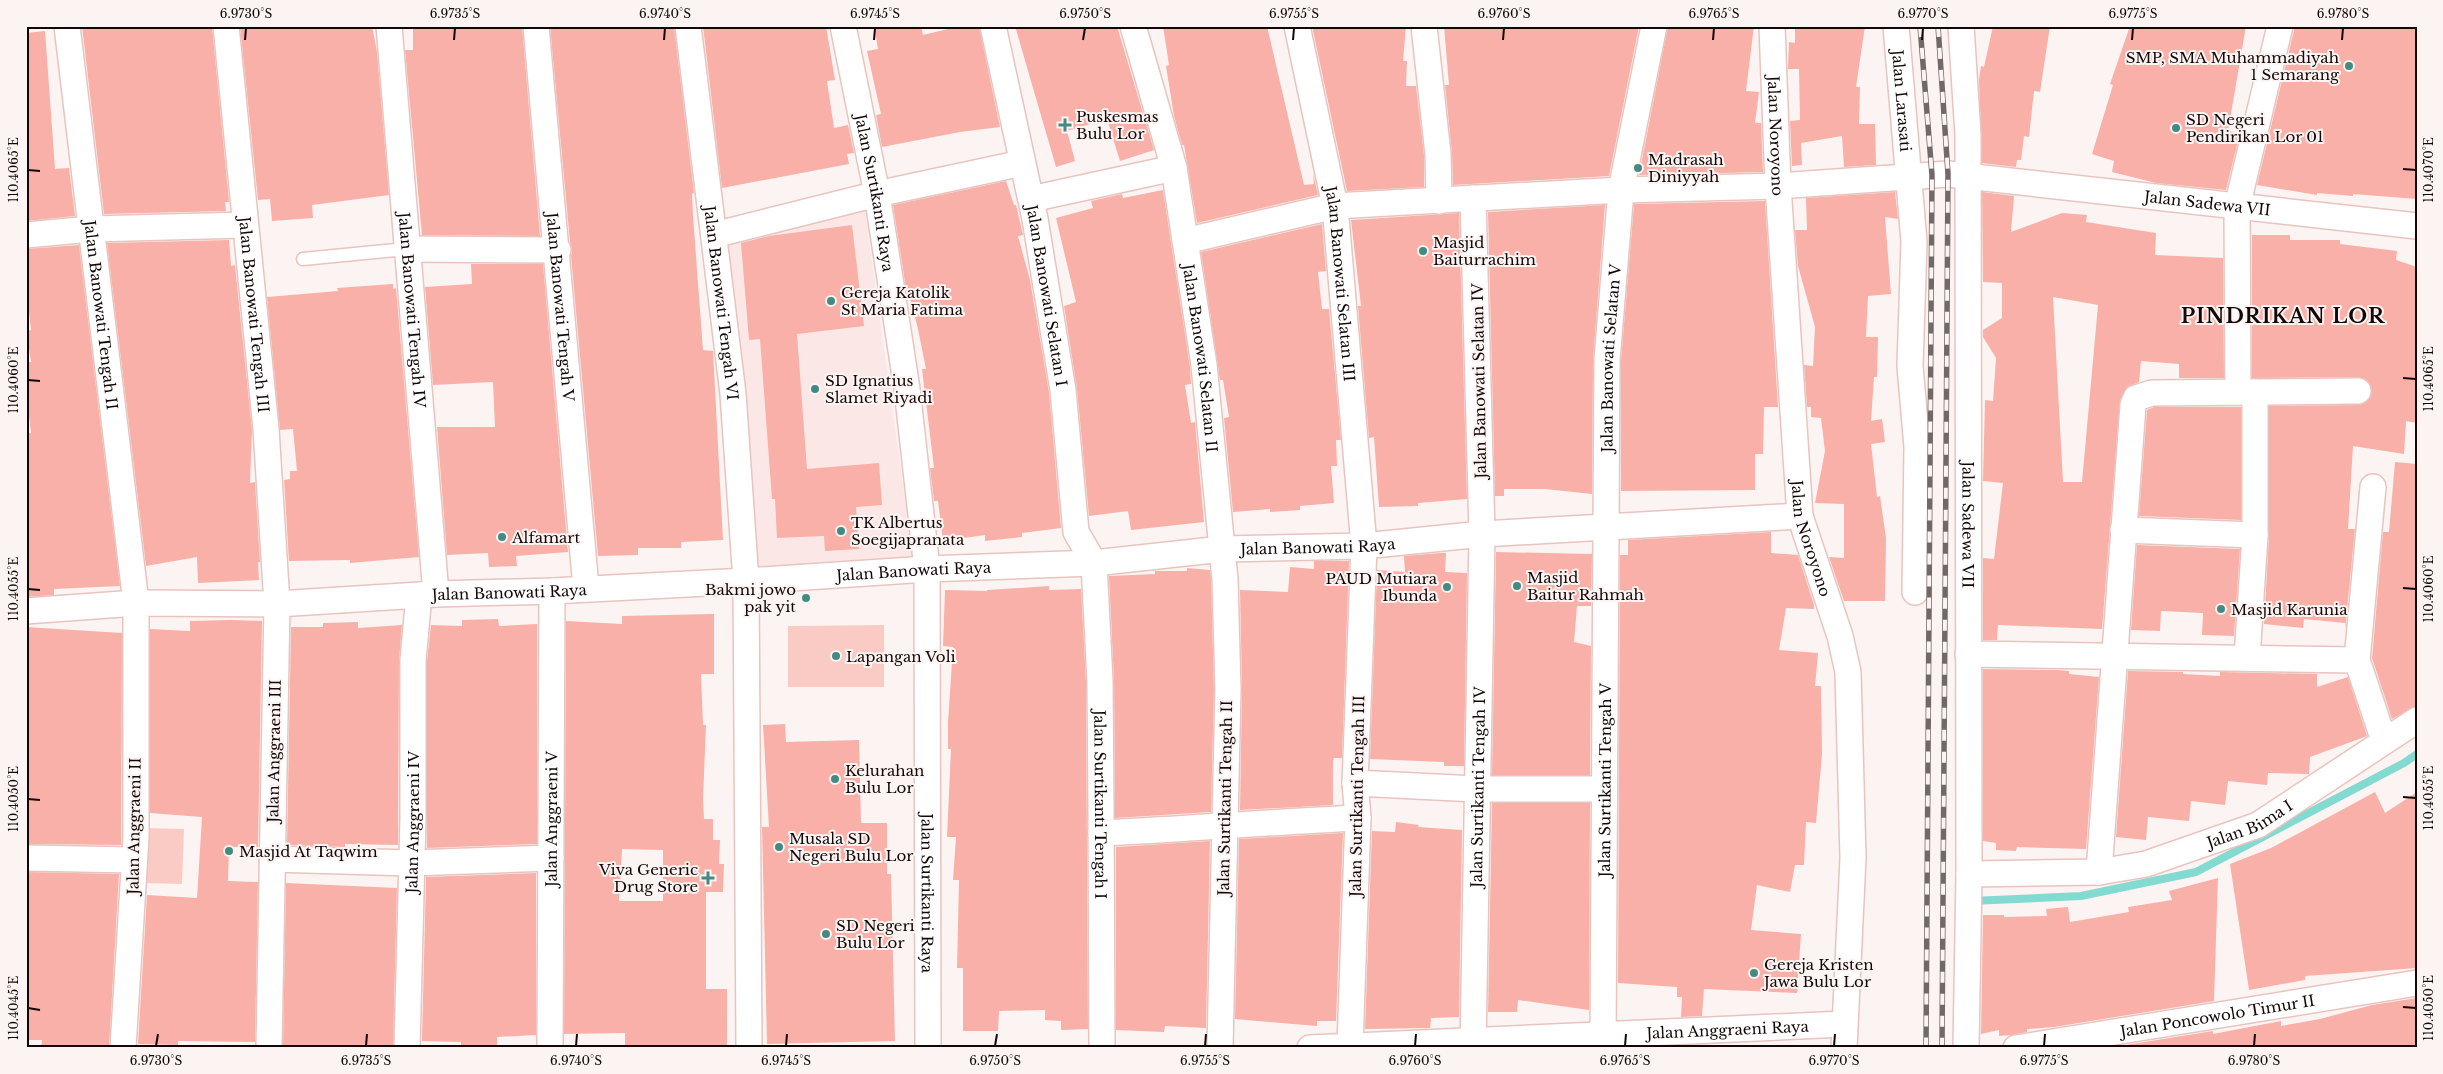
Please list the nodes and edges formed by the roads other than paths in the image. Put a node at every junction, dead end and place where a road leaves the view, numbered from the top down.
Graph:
1 (67, 26) edge
2 (226, 26) edge
3 (388, 26) edge
4 (536, 26) edge
5 (688, 26) edge
6 (843, 26) edge
7 (993, 26) edge
8 (1132, 26) edge
9 (1297, 26) edge
10 (1424, 26) edge
11 (1654, 26) edge
12 (1772, 26) edge
13 (1896, 26) edge
14 (1961, 26) edge
15 (2280, 26) edge
16 (1022, 163) junction
17 (1174, 168) junction
18 (1960, 175) junction
19 (1908, 176) junction
20 (1778, 186) junction
21 (1621, 190) junction
22 (877, 194) junction
23 (1473, 198) junction
24 (1031, 199) junction
25 (1439, 201) junction
26 (1335, 206) junction
27 (2238, 207) junction
28 (245, 225) junction
29 (2417, 226) edge
30 (91, 229) junction
31 (26, 235) edge
32 (714, 235) junction
33 (1185, 241) junction
34 (406, 249) junction
35 (558, 250) junction
36 (303, 259) dead end
37 (2358, 390) dead end
38 (2246, 392) junction
39 (2373, 486) dead end
40 (1800, 516) junction
41 (1607, 526) junction
42 (2123, 530) junction
43 (1482, 534) junction
44 (2255, 535) junction
45 (1364, 546) junction
46 (1222, 549) junction
47 (1094, 563) junction
48 (927, 569) junction
49 (746, 580) junction
50 (586, 588) junction
51 (552, 591) junction
52 (1915, 592) dead end
53 (427, 595) junction
54 (136, 603) junction
55 (277, 604) junction
56 (26, 611) edge
57 (1968, 654) junction
58 (2114, 658) junction
59 (2247, 658) junction
60 (2357, 660) junction
61 (2417, 720) edge
62 (2384, 741) junction
63 (1355, 784) junction
64 (1604, 789) junction
65 (1476, 790) junction
66 (1358, 818) junction
67 (1225, 827) junction
68 (1101, 833) junction
69 (26, 858) edge
70 (550, 858) junction
71 (272, 859) junction
72 (134, 860) junction
73 (411, 863) junction
74 (2099, 872) junction
75 (1969, 874) junction
76 (2417, 983) edge
77 (1844, 1036) edge
78 (1603, 1043) edge
79 (1473, 1044) edge
80 (1350, 1046) junction
81 (123, 1048) edge
82 (268, 1048) edge
83 (407, 1048) edge
84 (550, 1048) edge
85 (749, 1048) edge
86 (928, 1048) edge
87 (1102, 1048) edge
88 (1220, 1048) edge
89 (1310, 1048) edge
90 (1966, 1048) edge
91 (2016, 1048) edge

1 - 30 street, Jalan Banowati Tengah II
2 - 28 street, Jalan Banowati Tengah III
3 - 34 street, Jalan Banowati Tengah IV
4 - 35 street, Jalan Banowati Tengah V
5 - 32 street, Jalan Banowati Tengah VI
6 - 22 street, Jalan Surtikanti Raya
7 - 16 street, Jalan Banowati Selatan I
8 - 17 street, Jalan Banowati Selatan II
9 - 26 street, Jalan Banowati Selatan III
10 - 25 street
11 - 21 street, Jalan Banowati Selatan V
12 - 20 street, Jalan Noroyono
13 - 19 street, Jalan Larasati
14 - 18 street, Jalan Sadewa VII
15 - 27 street
16 - 22 street
16 - 24 street, Jalan Banowati Selatan I
17 - 24 street
17 - 33 street, Jalan Banowati Selatan II
18 - 19 street
18 - 27 street, Jalan Sadewa VII
18 - 57 street, Jalan Sadewa VII
19 - 20 street
19 - 52 street, Jalan Larasati
20 - 21 street
20 - 40 street, Jalan Noroyono
21 - 23 street
21 - 41 street, Jalan Banowati Selatan V
22 - 32 street
22 - 48 street, Jalan Surtikanti Raya
23 - 25 street
23 - 43 street, Jalan Banowati Selatan IV
24 - 47 street, Jalan Banowati Selatan I
25 - 26 street
26 - 33 street
26 - 45 street, Jalan Banowati Selatan III
27 - 29 street, Jalan Sadewa VII
27 - 38 street
28 - 30 street
28 - 55 street, Jalan Banowati Tengah III
30 - 31 street
30 - 54 street, Jalan Banowati Tengah II
32 - 49 street, Jalan Banowati Tengah VI
33 - 46 street, Jalan Banowati Selatan II
34 - 35 street
34 - 36 lane
34 - 53 street, Jalan Banowati Tengah IV
35 - 50 street, Jalan Banowati Tengah V
37 - 38 street
38 - 42 street
38 - 44 street
39 - 60 street
40 - 41 street, Jalan Banowati Raya
40 - 77 street, Jalan Noroyono
41 - 43 street, Jalan Banowati Raya
41 - 64 street, Jalan Surtikanti Tengah V
42 - 44 street
42 - 58 street
43 - 45 street, Jalan Banowati Raya
43 - 65 street, Jalan Surtikanti Tengah IV
44 - 59 street
45 - 46 street, Jalan Banowati Raya
45 - 63 street, Jalan Surtikanti Tengah III
46 - 47 street, Jalan Banowati Raya
46 - 67 street, Jalan Surtikanti Tengah II
47 - 48 street, Jalan Banowati Raya
47 - 68 street, Jalan Surtikanti Tengah I
48 - 49 street, Jalan Banowati Raya
48 - 86 street, Jalan Surtikanti Raya
49 - 50 street, Jalan Banowati Raya
49 - 85 street
50 - 51 street, Jalan Banowati Raya
51 - 53 street, Jalan Banowati Raya
51 - 70 street, Jalan Anggraeni V
53 - 55 street, Jalan Banowati Raya
53 - 73 street, Jalan Anggraeni IV
54 - 55 street, Jalan Banowati Raya
54 - 56 street, Jalan Banowati Raya
54 - 72 street, Jalan Anggraeni II
55 - 71 street, Jalan Anggraeni III
57 - 58 street
57 - 75 street, Jalan Sadewa VII
58 - 59 street
58 - 74 street
59 - 60 street
60 - 62 street
61 - 62 street, Jalan Bima I
62 - 74 street, Jalan Bima I
63 - 65 street
63 - 66 street, Jalan Surtikanti Tengah III
64 - 65 street
64 - 78 street, Jalan Surtikanti Tengah V
65 - 79 street, Jalan Surtikanti Tengah IV
66 - 67 street
66 - 80 street, Jalan Surtikanti Tengah III
67 - 68 street
67 - 88 street, Jalan Surtikanti Tengah II
68 - 87 street, Jalan Surtikanti Tengah I
69 - 72 street
70 - 73 street
70 - 84 street, Jalan Anggraeni V
71 - 73 street
71 - 82 street, Jalan Anggraeni III
72 - 81 street, Jalan Anggraeni II
73 - 83 street, Jalan Anggraeni IV
74 - 75 street, Jalan Bima I
75 - 90 street
76 - 91 street, Jalan Poncowolo Timur II
77 - 78 street, Jalan Anggraeni Raya
78 - 79 street, Jalan Anggraeni Raya
79 - 80 street, Jalan Anggraeni Raya
80 - 89 street, Jalan Anggraeni Raya

